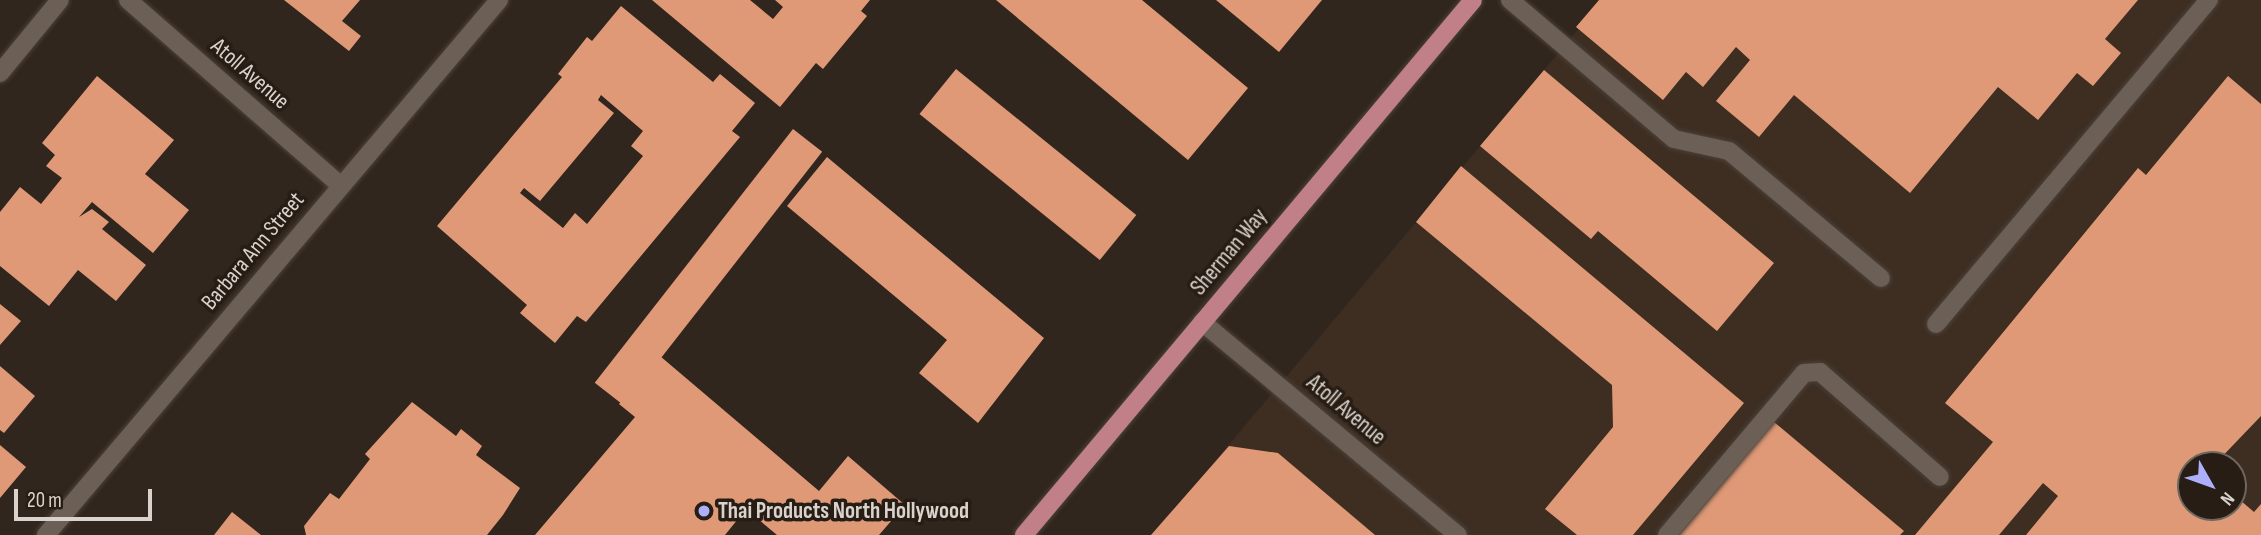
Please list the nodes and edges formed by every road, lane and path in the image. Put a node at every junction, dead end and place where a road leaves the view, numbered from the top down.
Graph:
1 (60, 0) edge
2 (128, 0) edge
3 (499, 0) edge
4 (1473, 0) edge
5 (1510, 0) edge
6 (2209, 0) edge
7 (0, 73) edge
8 (340, 184) junction
9 (1881, 278) dead end
10 (1202, 322) junction
11 (1936, 324) dead end
12 (1940, 477) dead end
13 (46, 535) edge
14 (1024, 535) edge
15 (1458, 535) edge
16 (1667, 535) edge

1 - 7 street
2 - 8 street, Atoll Avenue
3 - 8 street, Barbara Ann Street
4 - 10 main road, Sherman Way
5 - 9 street
6 - 11 street
8 - 13 street, Barbara Ann Street
10 - 14 main road, Sherman Way
10 - 15 street, Atoll Avenue
12 - 16 street

